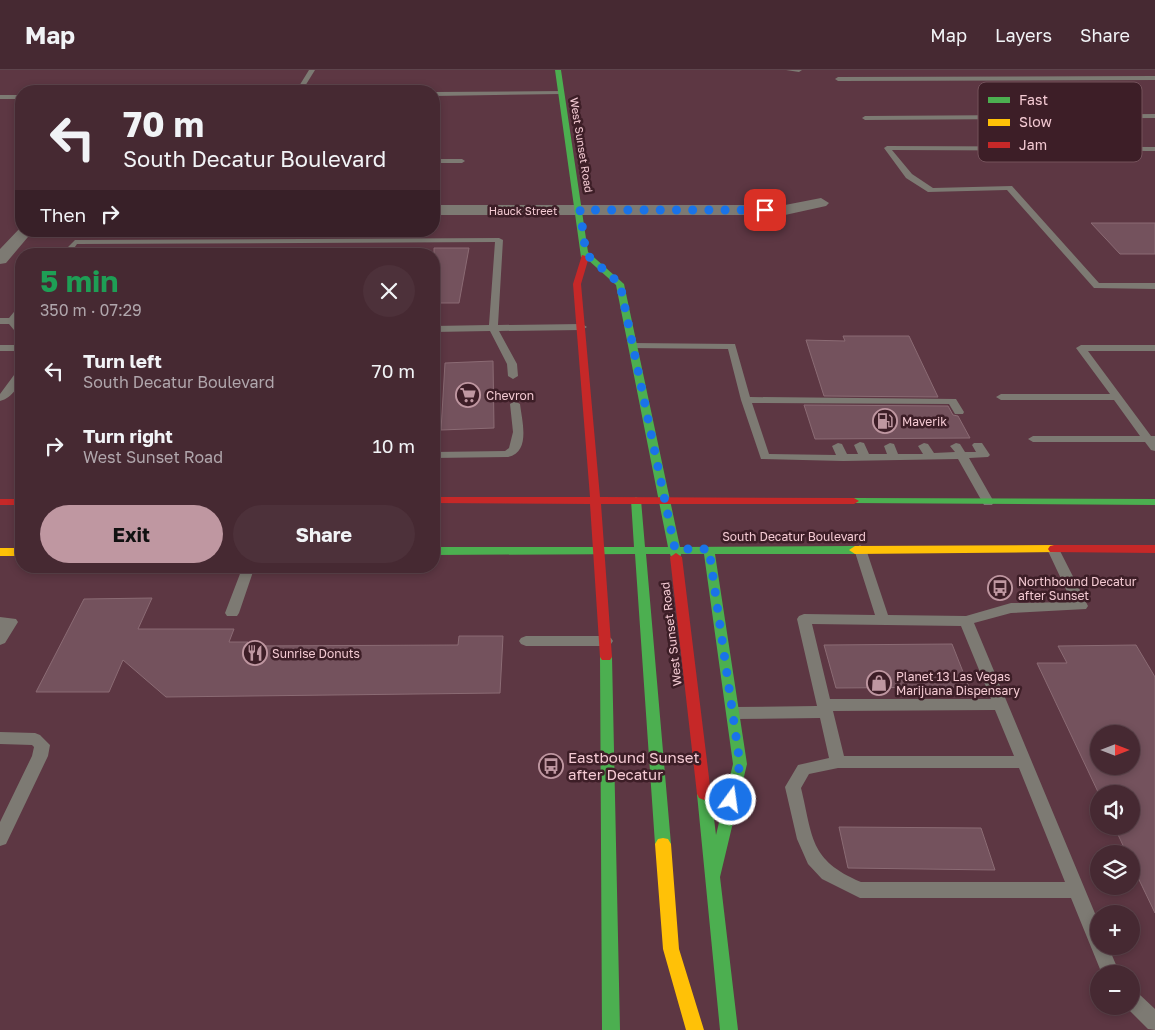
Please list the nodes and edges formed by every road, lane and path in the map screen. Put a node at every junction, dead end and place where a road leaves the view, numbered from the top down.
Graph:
1 (312, 70) edge
2 (558, 70) edge
3 (789, 70) edge
4 (799, 70) edge
5 (1155, 78) edge
6 (838, 79) dead end
7 (302, 85) edge
8 (561, 92) junction
9 (440, 94) edge
10 (0, 96) edge
11 (15, 97) edge
12 (1142, 116) edge
13 (1155, 116) edge
14 (978, 117) edge
15 (865, 118) dead end
16 (978, 148) edge
17 (1142, 149) edge
18 (1155, 149) edge
19 (440, 161) edge
20 (440, 165) edge
21 (821, 203) dead end
22 (440, 210) edge
23 (580, 210) junction
24 (19, 237) edge
25 (70, 248) edge
26 (586, 254) junction
27 (0, 258) edge
28 (1155, 286) edge
29 (15, 317) edge
30 (0, 321) edge
31 (12, 321) junction
32 (15, 325) edge
33 (582, 327) junction
34 (493, 328) junction
35 (440, 329) edge
36 (632, 346) junction
37 (0, 348) edge
38 (15, 348) edge
39 (1155, 348) edge
40 (513, 376) dead end
41 (15, 382) edge
42 (1001, 397) dead end
43 (1118, 397) junction
44 (0, 398) edge
45 (746, 400) junction
46 (819, 400) junction
47 (840, 400) junction
48 (899, 400) junction
49 (869, 401) junction
50 (930, 401) junction
51 (515, 404) dead end
52 (824, 412) dead end
53 (845, 412) dead end
54 (906, 412) dead end
55 (937, 412) dead end
56 (959, 412) dead end
57 (875, 414) dead end
58 (1033, 440) dead end
59 (1153, 442) edge
60 (860, 445) dead end
61 (978, 445) dead end
62 (838, 446) dead end
63 (924, 446) dead end
64 (959, 451) junction
65 (440, 455) edge
66 (865, 457) junction
67 (843, 458) junction
68 (931, 458) junction
69 (440, 500) edge
70 (596, 500) junction
71 (636, 500) junction
72 (664, 500) junction
73 (0, 502) edge
74 (15, 502) edge
75 (988, 502) junction
76 (1155, 502) edge
77 (675, 549) junction
78 (709, 549) junction
79 (860, 549) junction
80 (1053, 549) junction
81 (600, 550) junction
82 (640, 550) junction
83 (440, 551) edge
84 (0, 552) edge
85 (15, 552) edge
86 (1153, 552) edge
87 (246, 573) edge
88 (232, 613) dead end
89 (883, 620) junction
90 (966, 621) junction
91 (0, 622) edge
92 (0, 640) edge
93 (526, 641) dead end
94 (606, 641) junction
95 (999, 704) junction
96 (825, 708) junction
97 (732, 713) junction
98 (0, 738) edge
99 (838, 762) junction
100 (1023, 762) junction
101 (0, 839) edge
102 (714, 874) junction
103 (1076, 890) junction
104 (1090, 923) edge
105 (1140, 1008) edge
106 (1155, 1022) edge
107 (611, 1030) edge
108 (695, 1030) edge
109 (729, 1030) edge

1 - 7 lane
2 - 8 main road, West Sunset Road
3 - 4 lane
5 - 6 lane
8 - 9 lane
8 - 23 main road, West Sunset Road
10 - 11 lane
12 - 13 lane
14 - 15 lane
16 - 28 lane
17 - 18 lane
19 - 20 lane
21 - 23 street, Hauck Street
22 - 23 street, Hauck Street
23 - 26 main road, West Sunset Road
24 - 27 street
25 - 34 lane
26 - 33 main road, West Sunset Road
26 - 36 main road, West Sunset Road
29 - 31 lane
30 - 31 lane
31 - 32 lane
33 - 34 lane
33 - 70 main road, West Sunset Road
34 - 35 lane
34 - 40 lane
36 - 45 lane
36 - 72 main road, West Sunset Road
37 - 38 lane
39 - 43 lane
41 - 44 lane
42 - 43 lane
43 - 59 lane
45 - 46 lane
45 - 67 lane
46 - 47 lane
46 - 52 lane
47 - 49 lane
47 - 53 lane
48 - 49 lane
48 - 50 lane
48 - 54 lane
49 - 57 lane
50 - 55 lane
50 - 56 lane
51 - 65 lane
58 - 59 lane
60 - 66 lane
61 - 64 lane
62 - 67 lane
63 - 68 lane
64 - 68 lane
64 - 75 lane
66 - 67 lane
66 - 68 lane
69 - 70 main road
70 - 71 main road
70 - 81 main road, West Sunset Road
71 - 72 main road
71 - 82 main road
72 - 75 main road
72 - 77 main road, West Sunset Road
73 - 74 main road
75 - 76 main road
77 - 78 main road, South Decatur Boulevard
77 - 82 main road, South Decatur Boulevard
77 - 102 main road, West Sunset Road
78 - 79 main road, South Decatur Boulevard
78 - 97 main road
79 - 80 main road, South Decatur Boulevard
79 - 89 lane
80 - 86 main road, South Decatur Boulevard
80 - 90 lane
81 - 82 main road, South Decatur Boulevard
81 - 83 main road, South Decatur Boulevard
81 - 94 main road, West Sunset Road
82 - 108 main road
84 - 85 main road
87 - 88 lane
89 - 90 lane
89 - 96 lane
90 - 95 lane
91 - 92 lane
93 - 94 lane
94 - 107 main road, West Sunset Road
95 - 96 lane
95 - 100 lane
96 - 97 lane
96 - 99 lane
97 - 102 main road
98 - 101 lane
99 - 100 lane
99 - 103 lane
100 - 103 lane
102 - 109 main road, West Sunset Road
103 - 104 lane
105 - 106 lane

